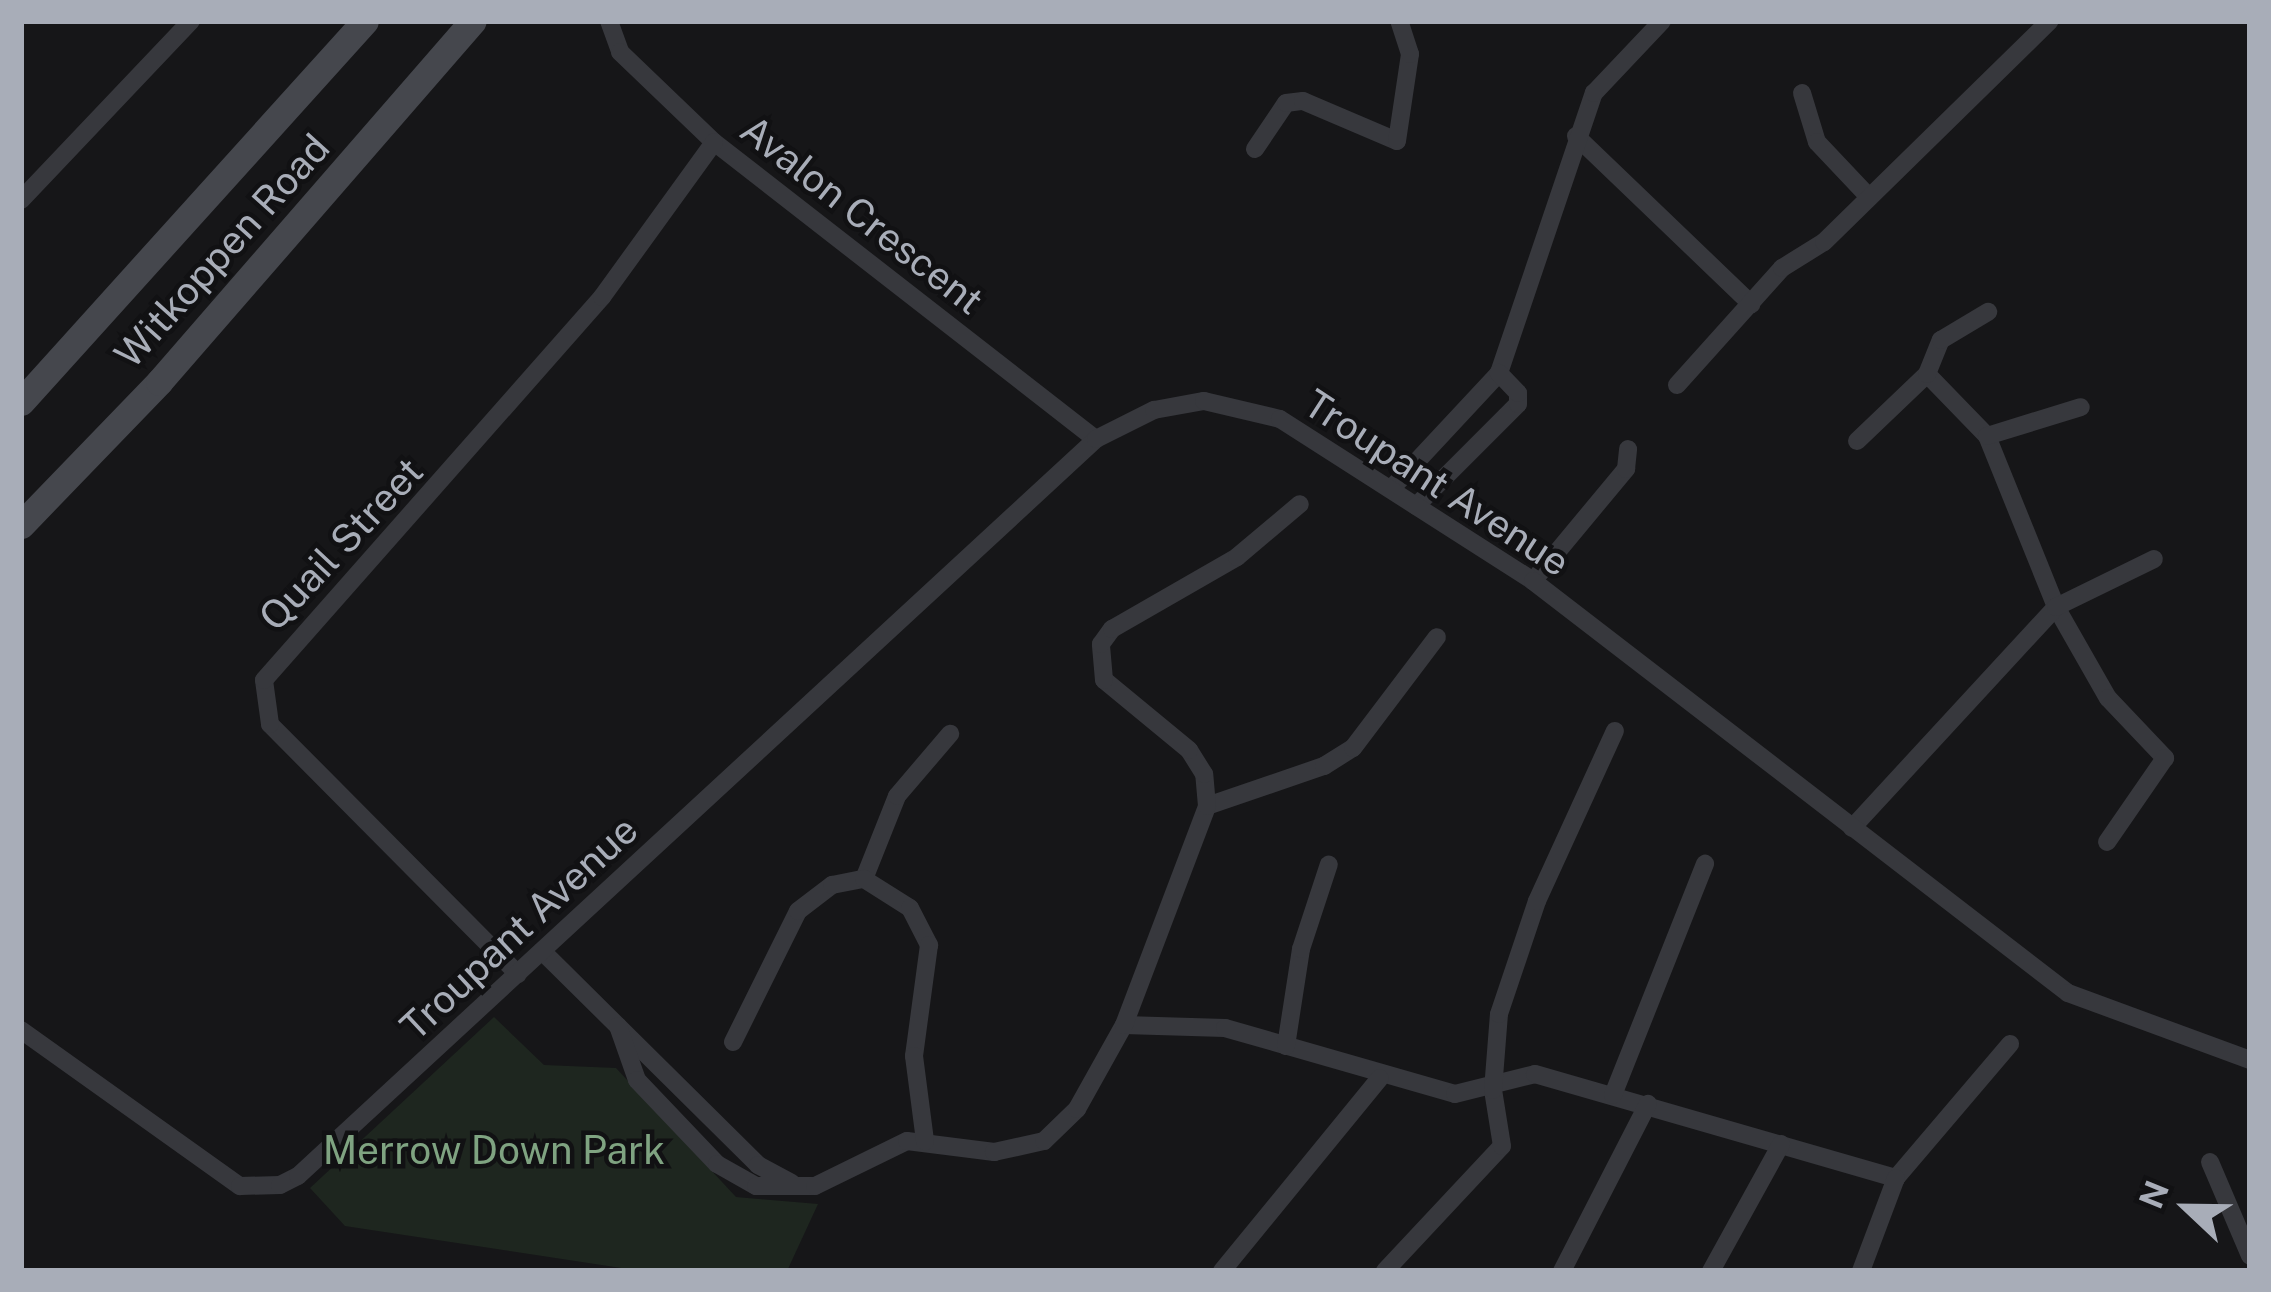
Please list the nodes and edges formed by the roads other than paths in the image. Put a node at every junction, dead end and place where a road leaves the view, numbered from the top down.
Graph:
1 (191, 21) edge
2 (365, 21) edge
3 (473, 21) edge
4 (1399, 21) edge
5 (1662, 21) edge
6 (2050, 21) edge
7 (609, 22) edge
8 (1802, 93) dead end
9 (1576, 136) junction
10 (714, 142) junction
11 (1255, 149) dead end
12 (1869, 197) junction
13 (21, 200) edge
14 (1751, 304) junction
15 (1988, 312) dead end
16 (1499, 373) junction
17 (1927, 374) junction
18 (1677, 385) dead end
19 (21, 402) edge
20 (2081, 407) dead end
21 (1987, 436) junction
22 (1096, 439) junction
23 (1857, 441) dead end
24 (1628, 449) dead end
25 (1391, 489) junction
26 (1300, 504) dead end
27 (1416, 506) junction
28 (21, 525) edge
29 (2154, 559) dead end
30 (1533, 581) junction
31 (2056, 607) junction
32 (1437, 637) dead end
33 (1616, 731) dead end
34 (950, 734) dead end
35 (1207, 806) junction
36 (1852, 829) junction
37 (2107, 842) dead end
38 (1329, 864) dead end
39 (1706, 864) dead end
40 (864, 879) junction
41 (542, 951) junction
42 (518, 974) junction
43 (1124, 1024) junction
44 (618, 1027) junction
45 (23, 1029) edge
46 (733, 1042) dead end
47 (2010, 1044) dead end
48 (1286, 1046) junction
49 (2250, 1060) edge
50 (1379, 1078) junction
51 (1493, 1090) junction
52 (1613, 1095) junction
53 (1648, 1104) junction
54 (925, 1141) junction
55 (1781, 1144) junction
56 (2210, 1162) dead end
57 (1896, 1178) junction
58 (797, 1185) junction
59 (2250, 1256) edge
60 (1222, 1271) edge
61 (1385, 1271) edge
62 (1562, 1271) edge
63 (1712, 1271) edge
64 (1861, 1271) edge

1 - 13 street
2 - 19 main road, Witkoppen Road
3 - 28 main road, Witkoppen Road
4 - 11 street
5 - 9 street
6 - 12 street
7 - 10 street, Avalon Crescent
8 - 12 street
9 - 14 street
9 - 16 street
10 - 22 street, Avalon Crescent
10 - 42 street, Quail Street
12 - 14 street
14 - 18 street
15 - 17 street
16 - 25 street
16 - 27 street
17 - 21 street
17 - 23 street
20 - 21 street
21 - 31 street
22 - 25 street, Troupant Avenue
22 - 41 street, Troupant Avenue
24 - 30 street
25 - 27 street, Troupant Avenue
26 - 35 street
27 - 30 street, Troupant Avenue
29 - 31 street
30 - 36 street, Troupant Avenue
31 - 36 street
31 - 37 street
32 - 35 street
33 - 51 street
34 - 40 street
35 - 43 street
36 - 49 street, Troupant Avenue
38 - 48 street
39 - 52 street
40 - 46 street
40 - 54 street
41 - 42 street, Troupant Avenue
41 - 44 street
42 - 45 street, Troupant Avenue
43 - 48 street
43 - 54 street
44 - 58 street
44 - 58 street
47 - 57 street
48 - 50 street
50 - 51 street
50 - 60 street
51 - 52 street
51 - 61 street
52 - 53 street
53 - 55 street
53 - 62 street
54 - 58 street
55 - 57 street
55 - 63 street
56 - 59 street
57 - 64 street

